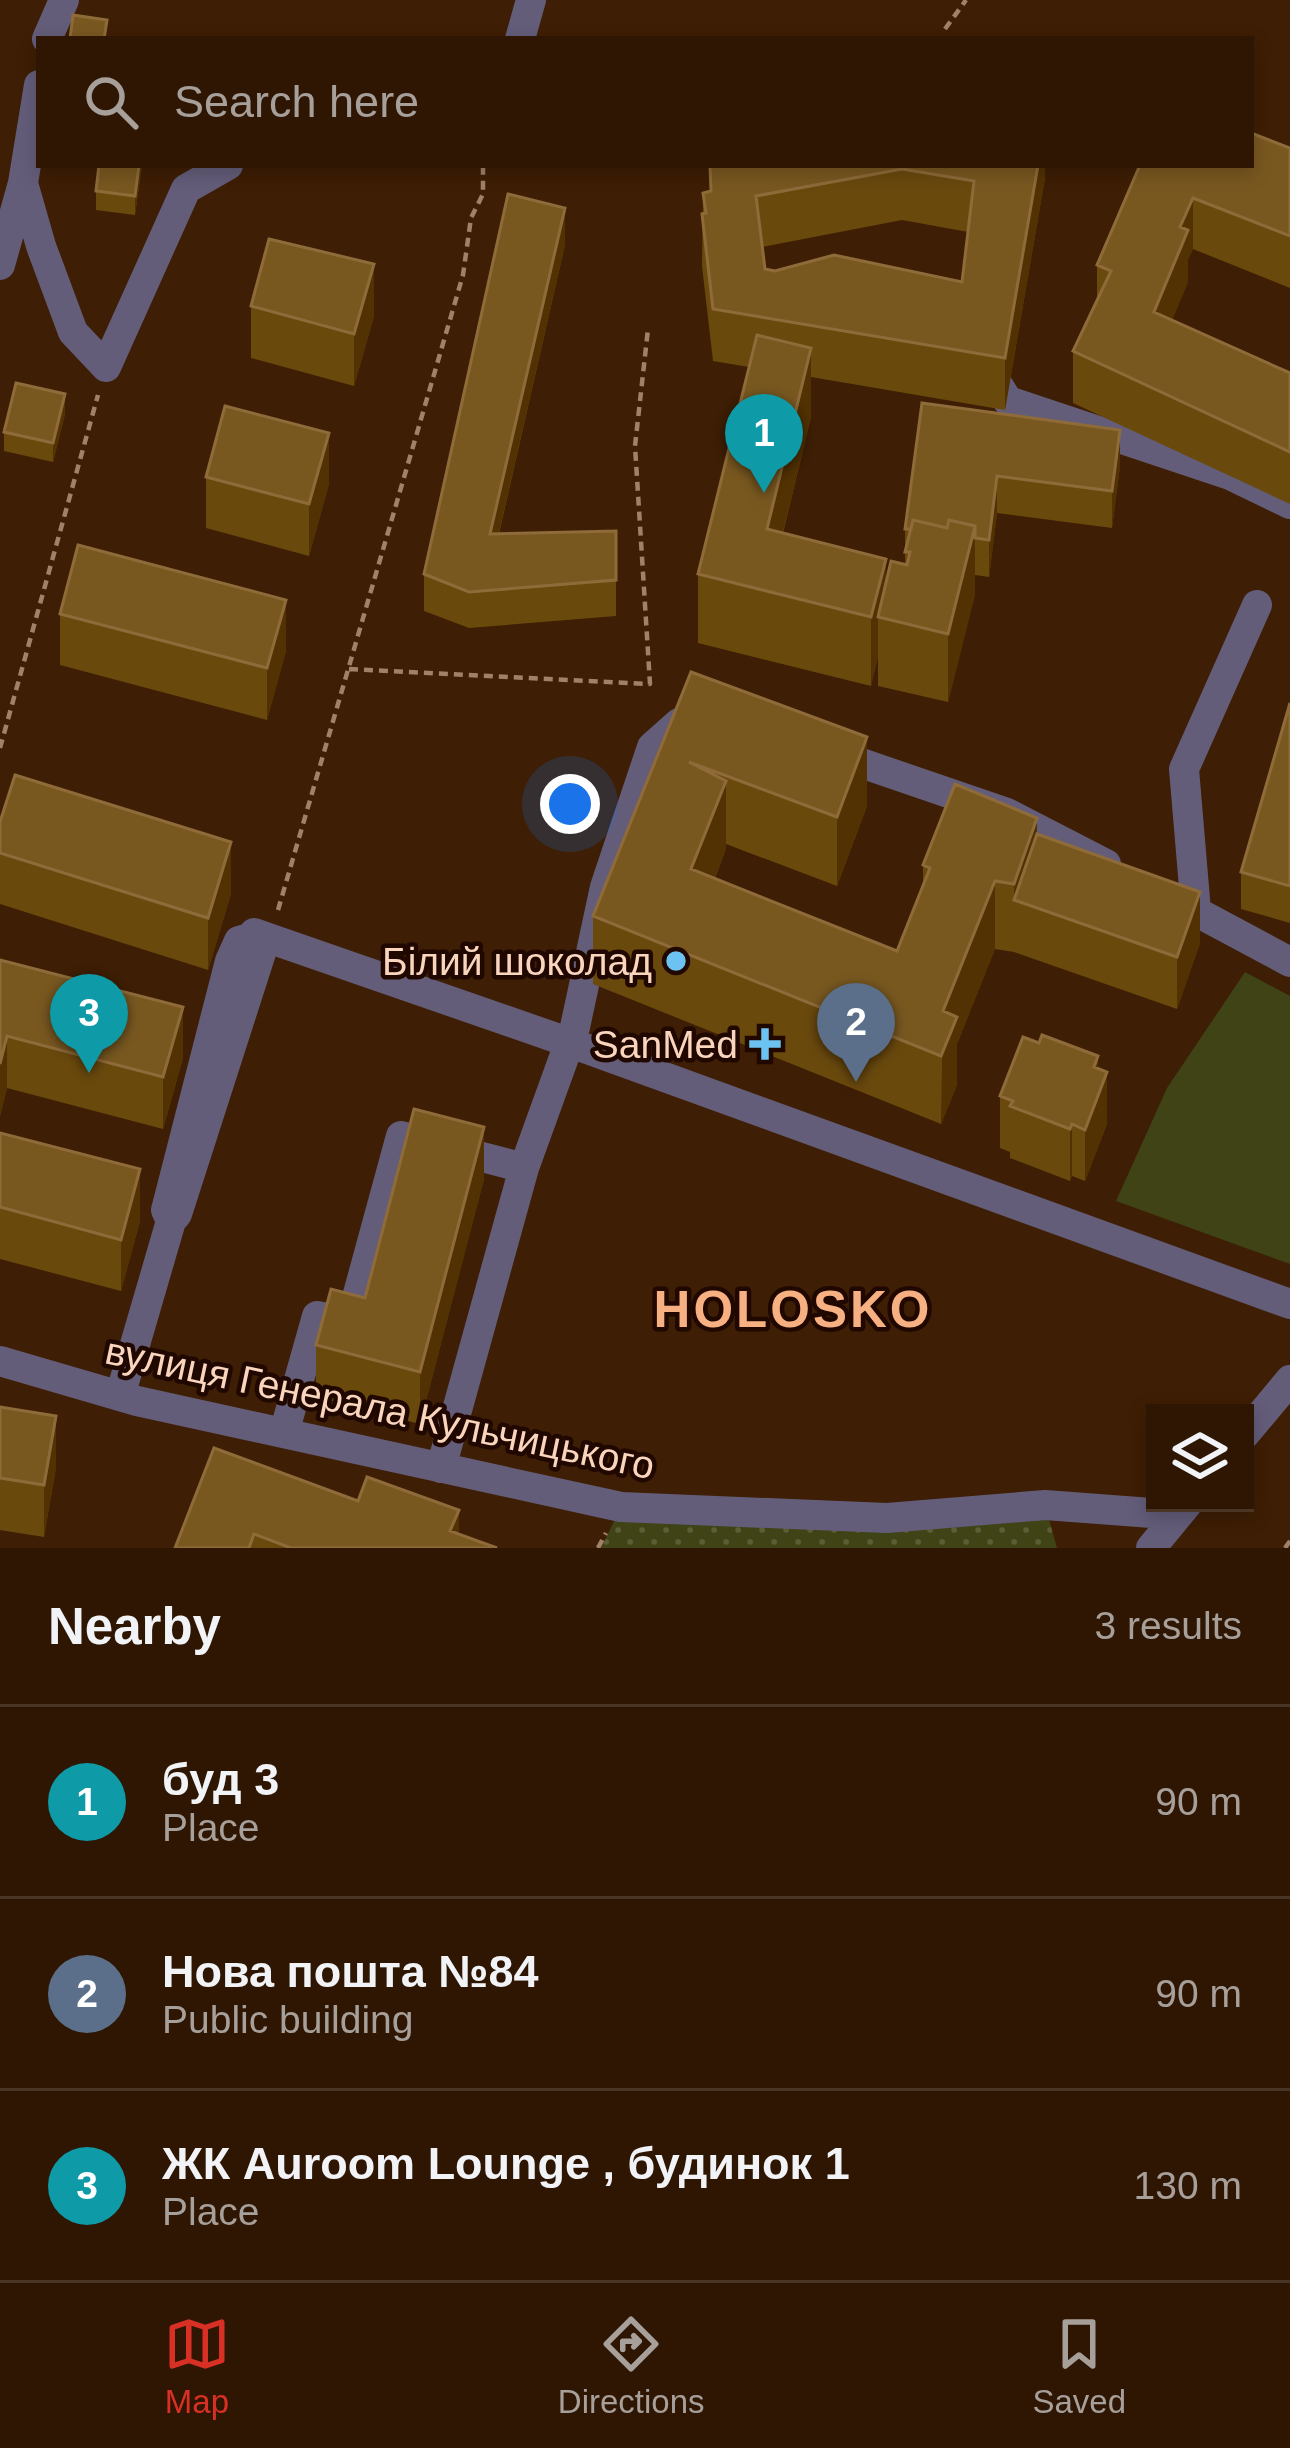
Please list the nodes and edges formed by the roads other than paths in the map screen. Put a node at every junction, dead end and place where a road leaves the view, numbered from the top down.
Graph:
1 (64, 0) edge
2 (531, 0) edge
3 (47, 36) edge
4 (521, 36) edge
5 (36, 104) edge
6 (223, 168) edge
7 (23, 183) junction
8 (0, 265) edge
9 (968, 335) edge
10 (1290, 504) edge
11 (1257, 605) dead end
12 (730, 724) edge
13 (791, 741) edge
14 (1196, 910) junction
15 (1290, 962) edge
16 (568, 1042) junction
17 (524, 1168) junction
18 (1290, 1304) edge
19 (0, 1361) edge
20 (1290, 1380) edge
21 (120, 1396) junction
22 (1254, 1423) edge
23 (284, 1433) junction
24 (441, 1468) junction
25 (1146, 1508) edge
26 (1181, 1512) edge
27 (1151, 1548) edge

1 - 3 street
2 - 4 street
5 - 7 street
6 - 7 street
7 - 8 street
9 - 10 street
11 - 14 street
12 - 16 street
13 - 14 street
14 - 15 street
16 - 17 street
16 - 18 street
16 - 21 street
17 - 23 street
17 - 24 street
19 - 21 street, вулиця Генерала Кульчицького
20 - 22 street
21 - 23 street, вулиця Генерала Кульчицького
23 - 24 street, вулиця Генерала Кульчицького
24 - 25 street, вулиця Генерала Кульчицького
26 - 27 street

